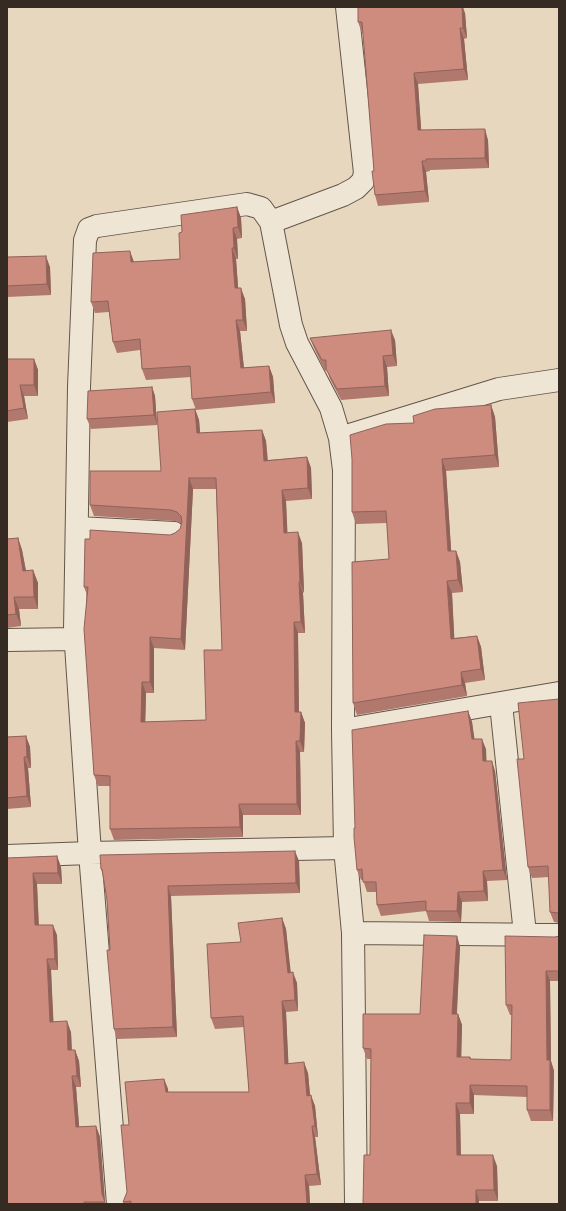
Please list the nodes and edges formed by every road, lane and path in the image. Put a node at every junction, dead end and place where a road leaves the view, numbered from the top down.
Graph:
1 (347, 7) edge
2 (271, 222) junction
3 (559, 380) edge
4 (340, 438) junction
5 (78, 528) junction
6 (174, 533) edge
7 (76, 639) junction
8 (7, 640) edge
9 (559, 693) edge
10 (501, 704) junction
11 (343, 730) junction
12 (345, 848) junction
13 (90, 853) junction
14 (7, 856) edge
15 (353, 933) junction
16 (525, 934) junction
17 (559, 935) edge
18 (118, 1204) edge
19 (356, 1204) edge

1 - 2 street
2 - 4 street
2 - 5 street
3 - 4 street
4 - 11 street
5 - 6 street
5 - 7 street
7 - 8 street
7 - 13 street
9 - 10 street
10 - 11 street
10 - 16 street
11 - 12 street
12 - 13 street
12 - 15 street
13 - 14 street
13 - 18 street
15 - 16 street
15 - 19 street
16 - 17 street

